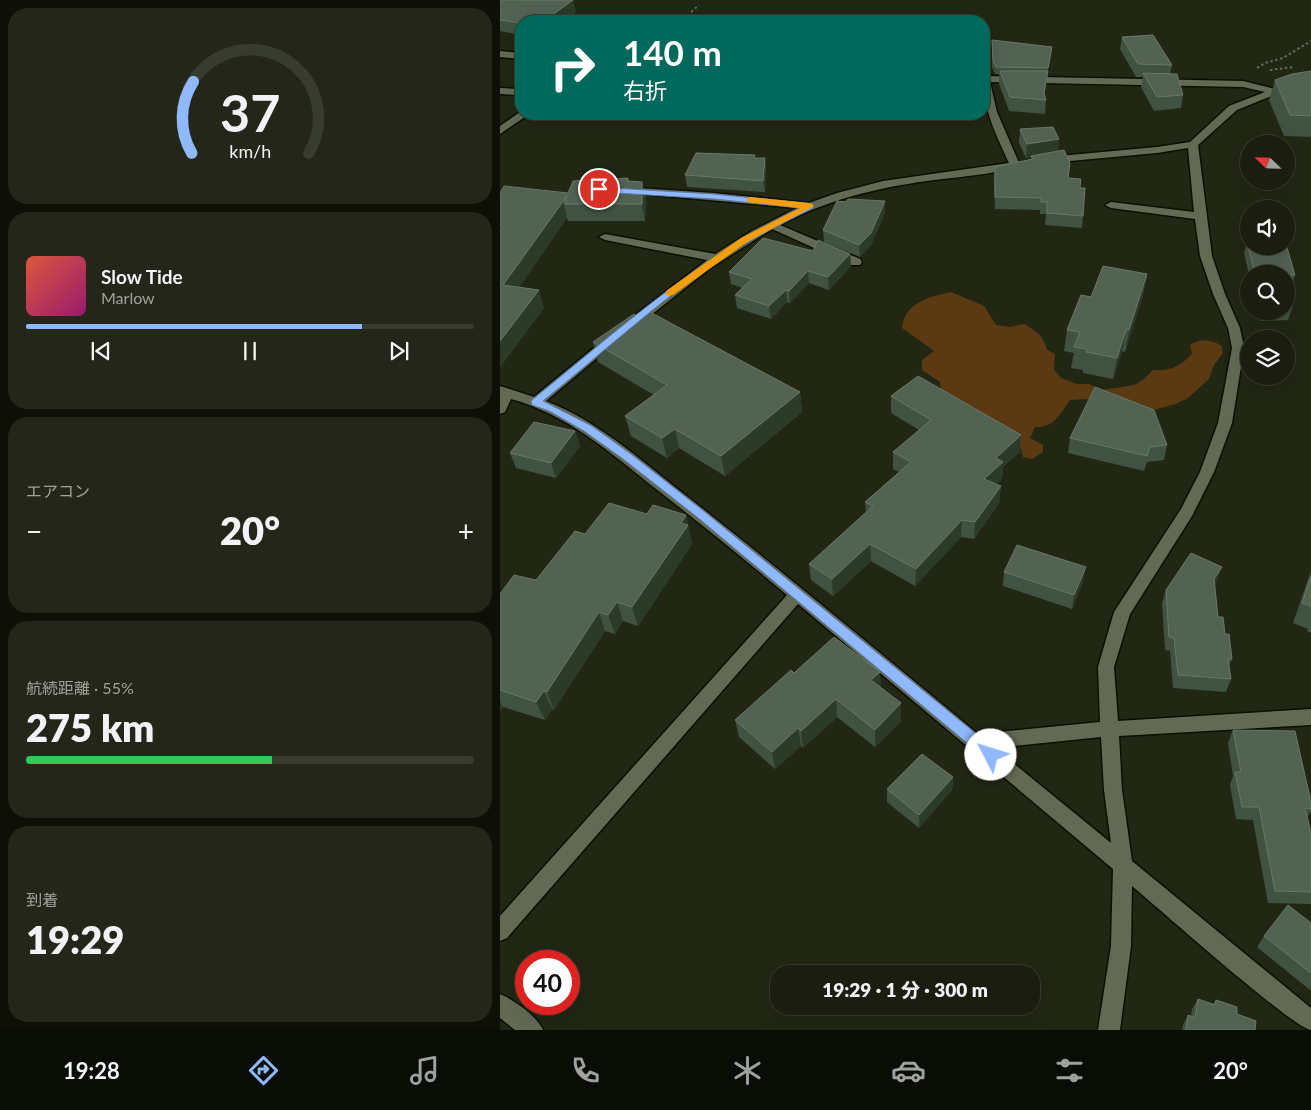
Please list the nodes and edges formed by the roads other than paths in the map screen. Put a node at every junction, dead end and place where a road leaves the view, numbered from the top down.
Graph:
1 (500, 54) edge
2 (515, 55) edge
3 (990, 79) edge
4 (1311, 85) edge
5 (500, 91) edge
6 (515, 92) edge
7 (1274, 92) junction
8 (990, 103) edge
9 (516, 120) edge
10 (500, 131) edge
11 (1193, 144) junction
12 (1040, 161) edge
13 (609, 190) edge
14 (1111, 205) dead end
15 (810, 206) junction
16 (1200, 216) junction
17 (771, 225) junction
18 (604, 237) dead end
19 (717, 258) junction
20 (856, 262) dead end
21 (504, 392) edge
22 (536, 402) junction
23 (500, 409) edge
24 (797, 594) junction
25 (1311, 717) edge
26 (1109, 729) junction
27 (976, 742) junction
28 (1123, 864) junction
29 (500, 930) edge
30 (500, 1005) edge
31 (1311, 1021) edge
32 (532, 1030) edge
33 (1110, 1030) edge

1 - 2 street
3 - 7 street
4 - 7 street
5 - 6 street
7 - 11 street
8 - 15 street
9 - 10 street
11 - 12 street
11 - 16 street
13 - 15 street
14 - 16 street
15 - 17 street
16 - 26 street
17 - 19 street
17 - 20 street
18 - 19 street
19 - 22 street
21 - 22 street
21 - 23 street
22 - 24 street
24 - 27 street
24 - 29 street
25 - 26 street
26 - 27 street
26 - 28 street
27 - 28 street
28 - 31 street
28 - 33 street
30 - 32 street

